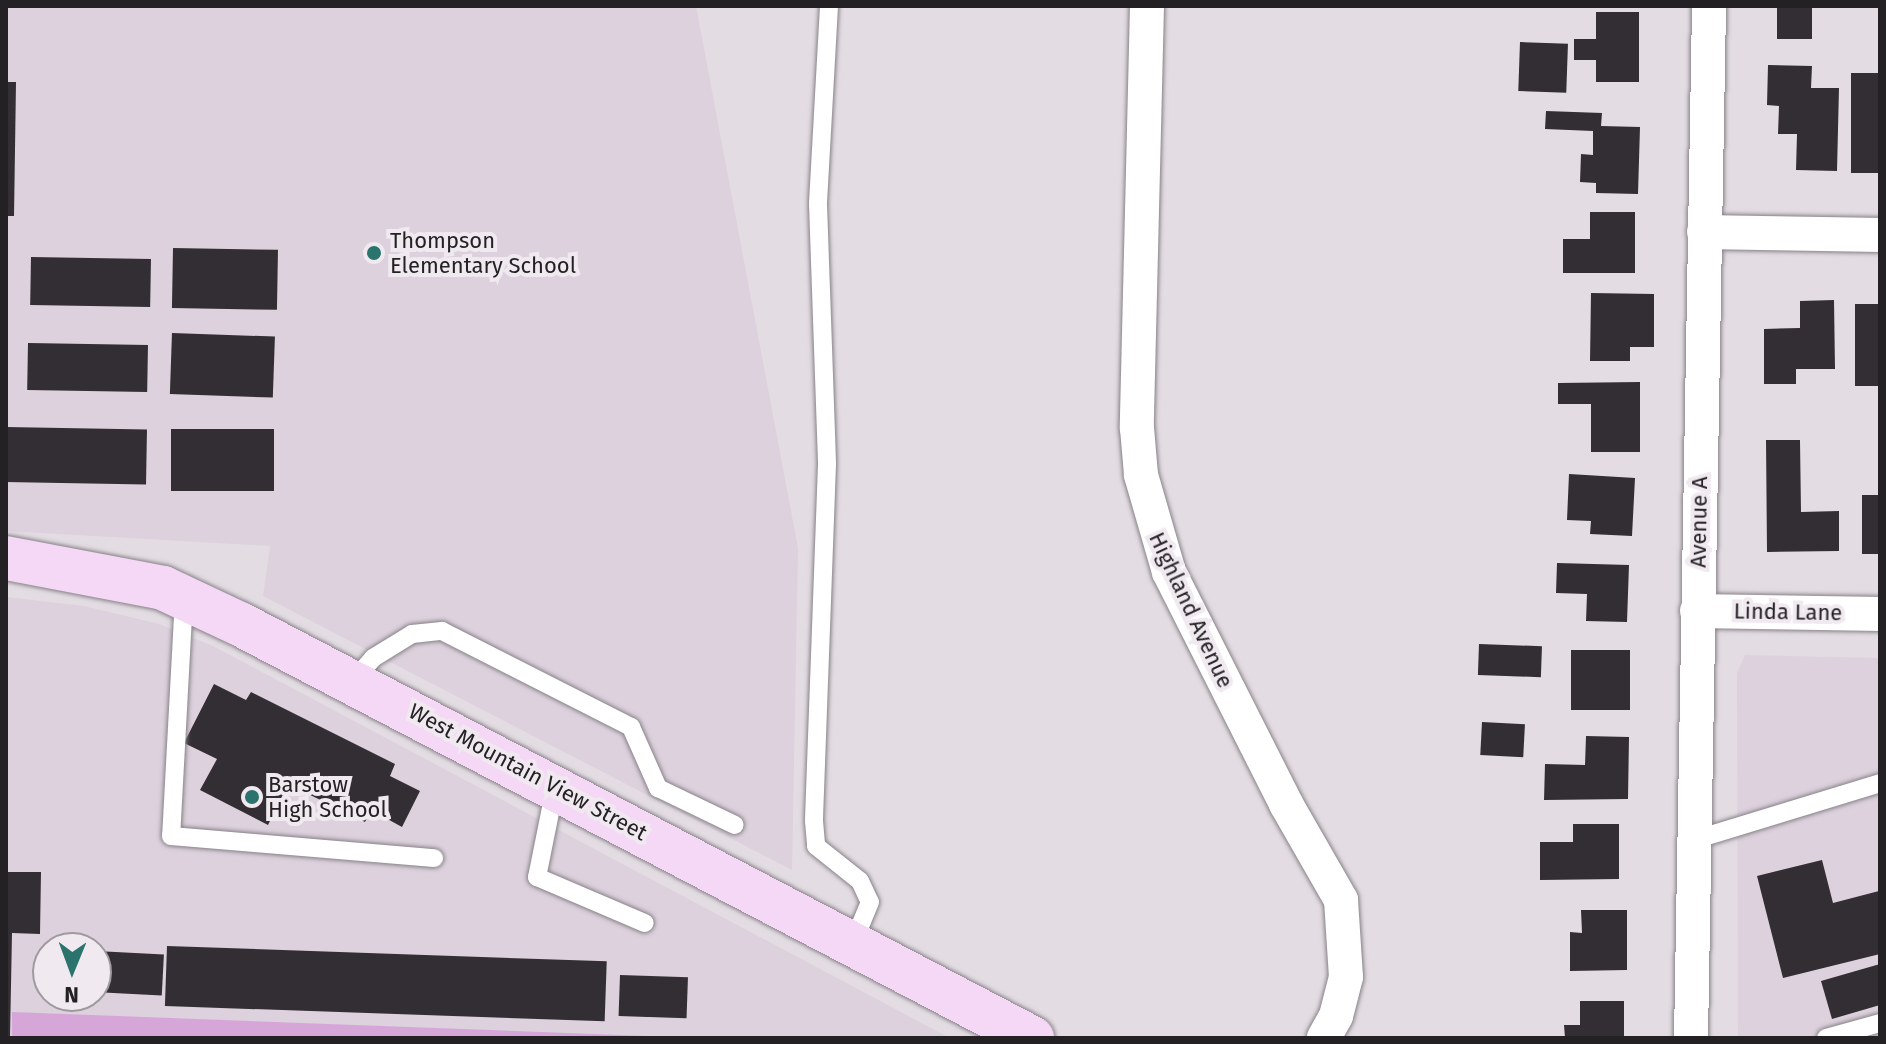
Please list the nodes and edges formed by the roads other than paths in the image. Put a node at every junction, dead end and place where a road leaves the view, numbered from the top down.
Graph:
1 (829, 6) edge
2 (1147, 6) edge
3 (1709, 6) edge
4 (1704, 232) junction
5 (1880, 235) edge
6 (6, 558) edge
7 (184, 598) junction
8 (1697, 611) junction
9 (1880, 614) edge
10 (354, 680) junction
11 (1880, 783) edge
12 (556, 786) junction
13 (735, 825) dead end
14 (1694, 840) junction
15 (434, 858) dead end
16 (645, 923) dead end
17 (853, 943) junction
18 (1880, 1023) edge
19 (1032, 1038) edge
20 (1324, 1038) edge
21 (1691, 1038) edge
22 (1826, 1038) edge

1 - 17 lane
2 - 20 street, Highland Avenue
3 - 4 street, Avenue A
4 - 5 street
4 - 8 street, Avenue A
6 - 7 street, West Mountain View Street
7 - 10 street, West Mountain View Street
7 - 15 lane
8 - 9 street, Linda Lane
8 - 14 street, Avenue A
10 - 12 street, West Mountain View Street
10 - 13 lane
11 - 14 lane
12 - 16 lane
12 - 17 street, West Mountain View Street
14 - 21 street, Avenue A
17 - 19 street, West Mountain View Street
18 - 22 lane

